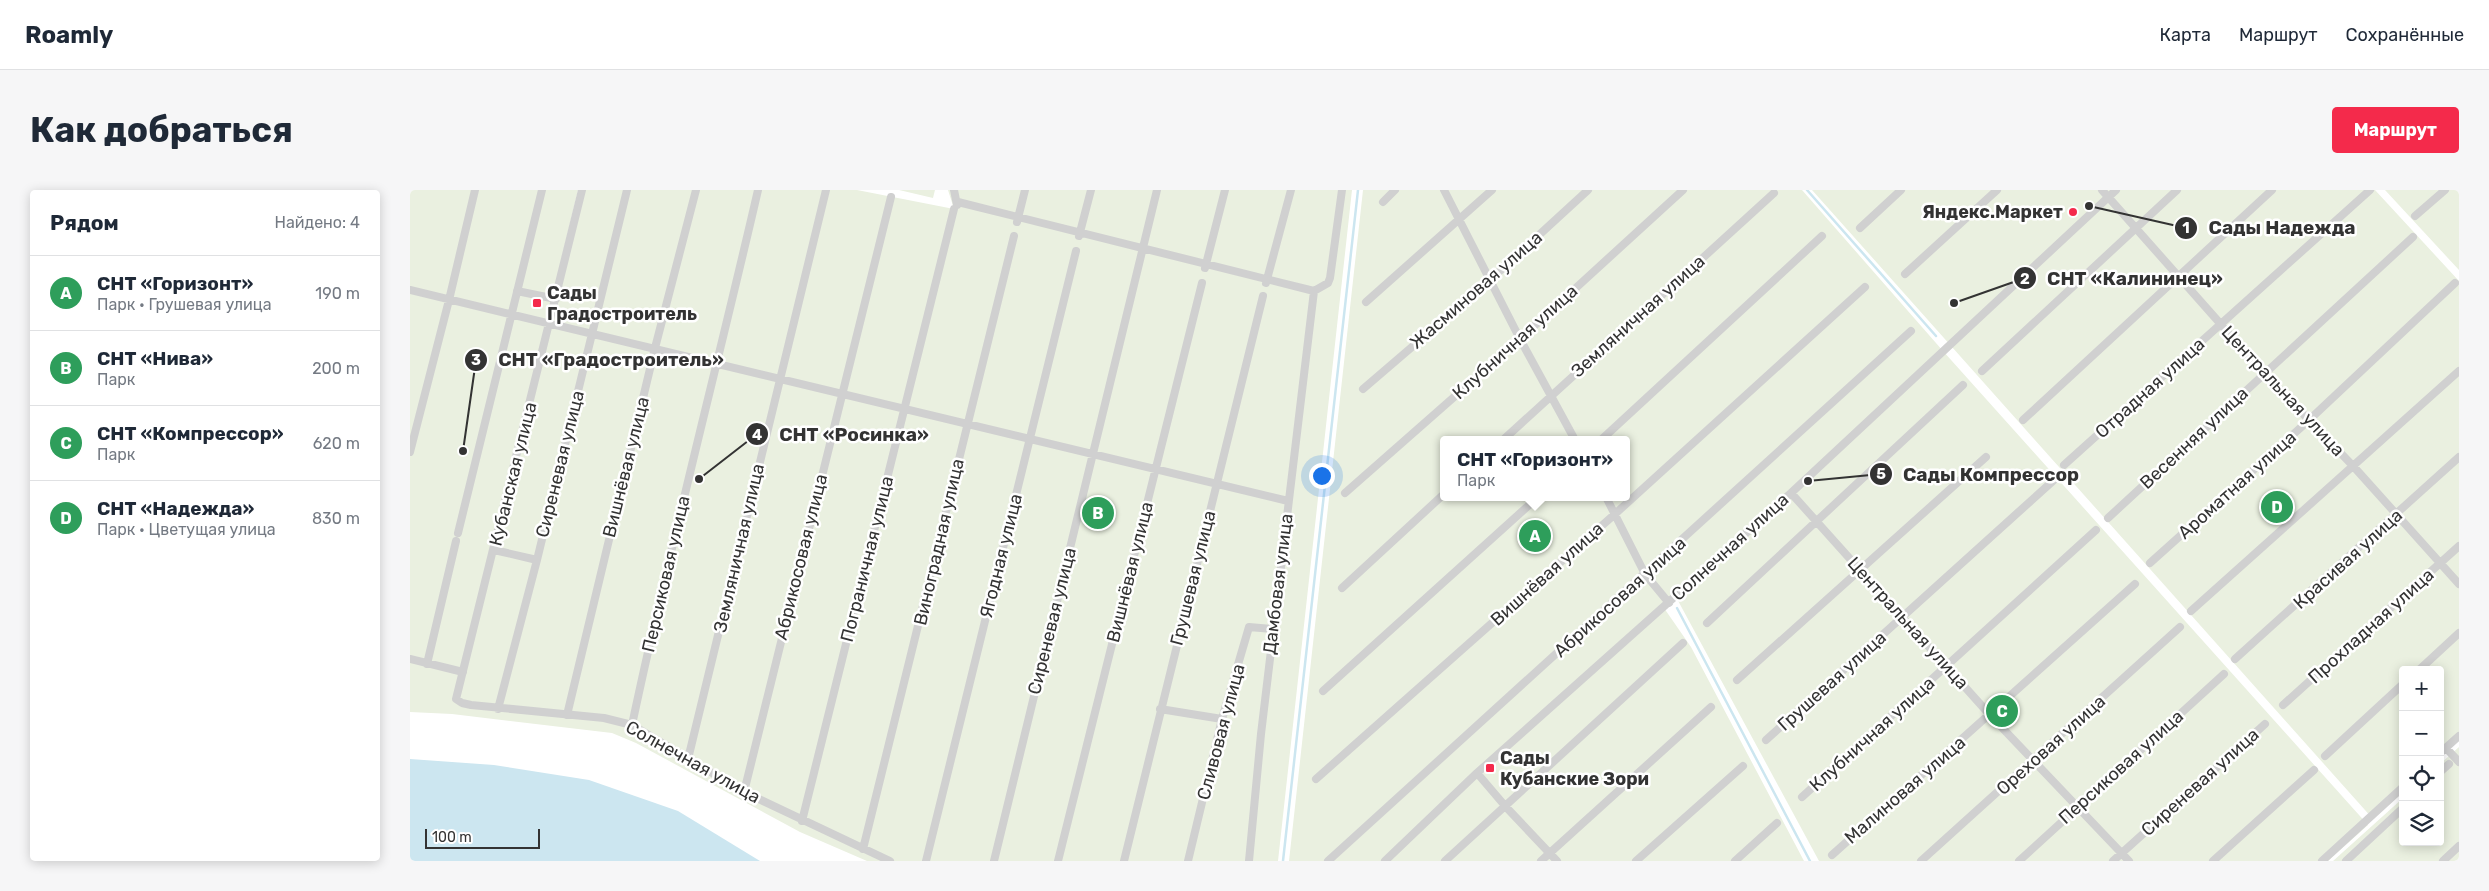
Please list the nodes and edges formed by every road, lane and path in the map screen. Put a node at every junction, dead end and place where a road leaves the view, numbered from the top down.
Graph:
1 (475, 190) edge
2 (542, 190) edge
3 (582, 190) edge
4 (627, 190) edge
5 (696, 190) edge
6 (758, 190) edge
7 (1025, 190) edge
8 (1092, 190) edge
9 (1157, 190) edge
10 (1225, 190) edge
11 (1291, 190) edge
12 (1342, 190) edge
13 (1396, 190) edge
14 (1444, 190) edge
15 (1492, 190) edge
16 (1588, 190) edge
17 (1683, 190) edge
18 (1901, 190) edge
19 (1996, 190) edge
20 (2102, 190) edge
21 (2116, 190) edge
22 (2177, 190) edge
23 (2272, 190) edge
24 (2370, 190) edge
25 (2445, 190) edge
26 (826, 191) edge
27 (954, 191) edge
28 (1774, 193) dead end
29 (2109, 197) junction
30 (890, 201) dead end
31 (1383, 202) dead end
32 (956, 206) junction
33 (2415, 216) dead end
34 (1018, 220) junction
35 (1460, 220) junction
36 (1860, 228) dead end
37 (2135, 228) junction
38 (1080, 235) junction
39 (1014, 236) dead end
40 (1822, 236) dead end
41 (2413, 237) dead end
42 (1143, 249) junction
43 (1076, 251) dead end
44 (1206, 266) junction
45 (1905, 274) dead end
46 (2179, 276) junction
47 (1490, 280) junction
48 (1266, 282) junction
49 (1202, 283) dead end
50 (2455, 283) dead end
51 (1865, 287) dead end
52 (410, 290) edge
53 (517, 291) junction
54 (1314, 291) junction
55 (1263, 296) dead end
56 (556, 299) junction
57 (450, 300) junction
58 (1366, 302) dead end
59 (512, 314) junction
60 (551, 323) junction
61 (2222, 324) junction
62 (1911, 331) dead end
63 (592, 332) junction
64 (1520, 339) junction
65 (655, 348) junction
66 (718, 363) junction
67 (1982, 371) dead end
68 (2459, 371) edge
69 (2264, 373) junction
70 (780, 379) junction
71 (1963, 385) dead end
72 (1363, 389) dead end
73 (842, 393) junction
74 (1552, 395) junction
75 (904, 408) junction
76 (2023, 420) dead end
77 (2308, 421) junction
78 (968, 424) junction
79 (1507, 436) edge
80 (1573, 436) edge
81 (1606, 436) edge
82 (1029, 439) junction
83 (410, 452) edge
84 (1092, 454) junction
85 (1986, 457) dead end
86 (2459, 457) edge
87 (2064, 465) dead end
88 (2354, 467) junction
89 (1155, 468) junction
90 (2054, 480) dead end
91 (1216, 483) junction
92 (1345, 493) dead end
93 (1791, 493) junction
94 (1440, 498) edge
95 (1630, 500) edge
96 (1288, 501) junction
97 (1534, 501) edge
98 (1608, 501) edge
99 (1629, 501) edge
100 (1615, 514) junction
101 (2397, 515) junction
102 (2108, 518) dead end
103 (1816, 522) junction
104 (2096, 530) dead end
105 (2459, 546) edge
106 (494, 550) junction
107 (537, 560) junction
108 (2150, 563) dead end
109 (2440, 563) junction
110 (1860, 569) junction
111 (1645, 574) junction
112 (2135, 584) dead end
113 (2459, 584) edge
114 (1342, 588) dead end
115 (1669, 602) junction
116 (2191, 611) dead end
117 (1902, 618) junction
118 (1706, 624) dead end
119 (2180, 627) dead end
120 (1273, 630) junction
121 (2459, 633) edge
122 (1683, 643) dead end
123 (410, 659) edge
124 (2235, 659) dead end
125 (426, 664) junction
126 (2423, 666) edge
127 (1946, 667) junction
128 (463, 672) junction
129 (2224, 674) dead end
130 (1737, 680) dead end
131 (2399, 688) edge
132 (1323, 691) dead end
133 (456, 699) joint
134 (2283, 705) dead end
135 (1711, 707) dead end
136 (498, 709) junction
137 (1160, 709) junction
138 (566, 715) junction
139 (1990, 715) junction
140 (1222, 719) junction
141 (2265, 724) dead end
142 (632, 725) junction
143 (2459, 736) edge
144 (1766, 740) dead end
145 (2444, 750) edge
146 (2444, 752) edge
147 (2325, 756) dead end
148 (688, 759) junction
149 (2034, 761) junction
150 (2459, 762) edge
151 (2449, 764) dead end
152 (1743, 766) dead end
153 (2444, 768) edge
154 (2314, 770) dead end
155 (1477, 773) junction
156 (1316, 779) dead end
157 (2399, 791) edge
158 (744, 792) junction
159 (1802, 797) dead end
160 (2078, 806) junction
161 (1506, 807) junction
162 (2399, 812) edge
163 (802, 821) junction
164 (1777, 823) dead end
165 (2459, 846) edge
166 (863, 849) junction
167 (1550, 853) junction
168 (2122, 853) junction
169 (1832, 855) dead end
170 (890, 861) edge
171 (926, 861) edge
172 (994, 861) edge
173 (1058, 861) edge
174 (1124, 861) edge
175 (1188, 861) edge
176 (1249, 861) edge
177 (1328, 861) edge
178 (1385, 861) edge
179 (1445, 861) edge
180 (1541, 861) edge
181 (1557, 861) edge
182 (1636, 861) edge
183 (1735, 861) edge
184 (1921, 861) edge
185 (2019, 861) edge
186 (2113, 861) edge
187 (2129, 861) edge
188 (2213, 861) edge
189 (2322, 861) edge
190 (2346, 861) edge
191 (2443, 861) edge

1 - 57 street
2 - 53 street
3 - 56 street, Кубанская улица
4 - 63 street, Сиреневая улица
5 - 65 street, Вишнёвая улица
6 - 66 street, Персиковая улица
7 - 34 street
8 - 38 street
9 - 42 street, Сиреневая улица
10 - 44 street
11 - 48 street
12 - 54 street
13 - 31 street
14 - 35 street
15 - 35 street
16 - 47 street, Жасминовая улица
17 - 64 street, Клубничная улица
18 - 36 street
19 - 45 street
20 - 29 street, Центральная улица
21 - 29 street, Солнечная улица
22 - 37 street
23 - 46 street
24 - 61 street, Отрадная улица
25 - 33 street
26 - 70 street, Земляничная улица
27 - 32 street
28 - 74 street, Земляничная улица
29 - 37 street, Центральная улица
29 - 93 street, Солнечная улица
30 - 73 street, Абрикосовая улица
32 - 34 street
32 - 75 street, Пограничная улица
34 - 38 street
35 - 47 street
35 - 58 street
37 - 46 street, Центральная улица
37 - 67 street
38 - 42 street
39 - 78 street, Виноградная улица
40 - 81 street
41 - 69 street, Весенняя улица
42 - 44 street
42 - 84 street, Сиреневая улица
43 - 82 street, Ягодная улица
44 - 48 street
46 - 61 street, Центральная улица
46 - 76 street
47 - 64 street
47 - 72 street, Жасминовая улица
48 - 54 street
49 - 89 street, Вишнёвая улица
50 - 77 street, Ароматная улица
51 - 95 street, Вишнёвая улица
52 - 57 street
53 - 56 street
53 - 59 street
54 - 96 street, Дамбовая улица
55 - 91 street, Грушевая улица
56 - 60 street, Кубанская улица
57 - 59 street
57 - 83 street
59 - 60 street
59 - 125 street
60 - 63 street
60 - 106 street, Кубанская улица
61 - 69 street, Центральная улица
61 - 87 street, Отрадная улица
62 - 111 street, Абрикосовая улица
63 - 65 street
63 - 107 street, Сиреневая улица
64 - 74 street
64 - 92 street, Клубничная улица
65 - 66 street
65 - 138 street, Вишнёвая улица
66 - 70 street
66 - 142 street, Персиковая улица
68 - 88 street
69 - 77 street, Центральная улица
69 - 102 street, Весенняя улица
70 - 73 street
70 - 148 street, Земляничная улица
71 - 103 street
73 - 75 street
73 - 158 street, Абрикосовая улица
74 - 79 street, Земляничная улица
74 - 80 street
75 - 78 street
75 - 163 street, Пограничная улица
77 - 88 street, Центральная улица
77 - 108 street, Ароматная улица
78 - 82 street
78 - 166 street, Виноградная улица
82 - 84 street
82 - 171 street, Ягодная улица
84 - 89 street
84 - 172 street, Сиреневая улица
85 - 110 street
86 - 101 street, Красивая улица
88 - 101 street, Центральная улица
88 - 116 street
89 - 91 street
89 - 173 street, Вишнёвая улица
90 - 117 street, Грушевая улица
91 - 96 street
91 - 137 street, Грушевая улица
93 - 103 street, Центральная улица
93 - 115 street, Солнечная улица
94 - 114 street
96 - 120 street, Дамбовая улица
97 - 132 street
98 - 100 street
99 - 100 street, Вишнёвая улица
100 - 111 street
100 - 156 street, Вишнёвая улица
101 - 109 street, Центральная улица
101 - 124 street, Красивая улица
103 - 110 street, Центральная улица
103 - 118 street
104 - 127 street, Клубничная улица
105 - 109 street, Прохладная улица
106 - 107 street
106 - 128 street, Кубанская улица
107 - 136 street, Сиреневая улица
109 - 113 street, Центральная улица
109 - 134 street, Прохладная улица
110 - 117 street, Центральная улица
110 - 130 street
111 - 115 street
111 - 177 street, Абрикосовая улица
112 - 139 street, Малиновая улица
115 - 155 street, Солнечная улица
117 - 127 street, Центральная улица
117 - 144 street, Грушевая улица
119 - 149 street, Ореховая улица
120 - 140 street, Сливовая улица
120 - 176 street, Дамбовая улица
121 - 126 street
122 - 161 street
123 - 125 street
125 - 128 street
127 - 139 street, Центральная улица
127 - 159 street, Клубничная улица
128 - 133 street, Кубанская улица
129 - 160 street, Персиковая улица
131 - 147 street
133 - 136 street, Солнечная улица
135 - 167 street
136 - 138 street, Солнечная улица
137 - 140 street
137 - 174 street, Грушевая улица
138 - 142 street, Солнечная улица
139 - 149 street, Центральная улица
139 - 169 street, Малиновая улица
140 - 175 street, Сливовая улица
141 - 168 street, Сиреневая улица
142 - 148 street, Солнечная улица
143 - 145 street
146 - 150 street
148 - 158 street, Солнечная улица
149 - 160 street, Центральная улица
149 - 184 street, Ореховая улица
151 - 153 street
152 - 182 street
154 - 188 street
155 - 161 street
155 - 178 street, Солнечная улица
157 - 189 street
158 - 163 street, Солнечная улица
160 - 168 street, Центральная улица
160 - 185 street, Персиковая улица
161 - 167 street
161 - 179 street
162 - 190 street
163 - 166 street, Солнечная улица
164 - 183 street
165 - 191 street
166 - 170 street, Солнечная улица
167 - 180 street
167 - 181 street
168 - 186 street, Сиреневая улица
168 - 187 street, Центральная улица

